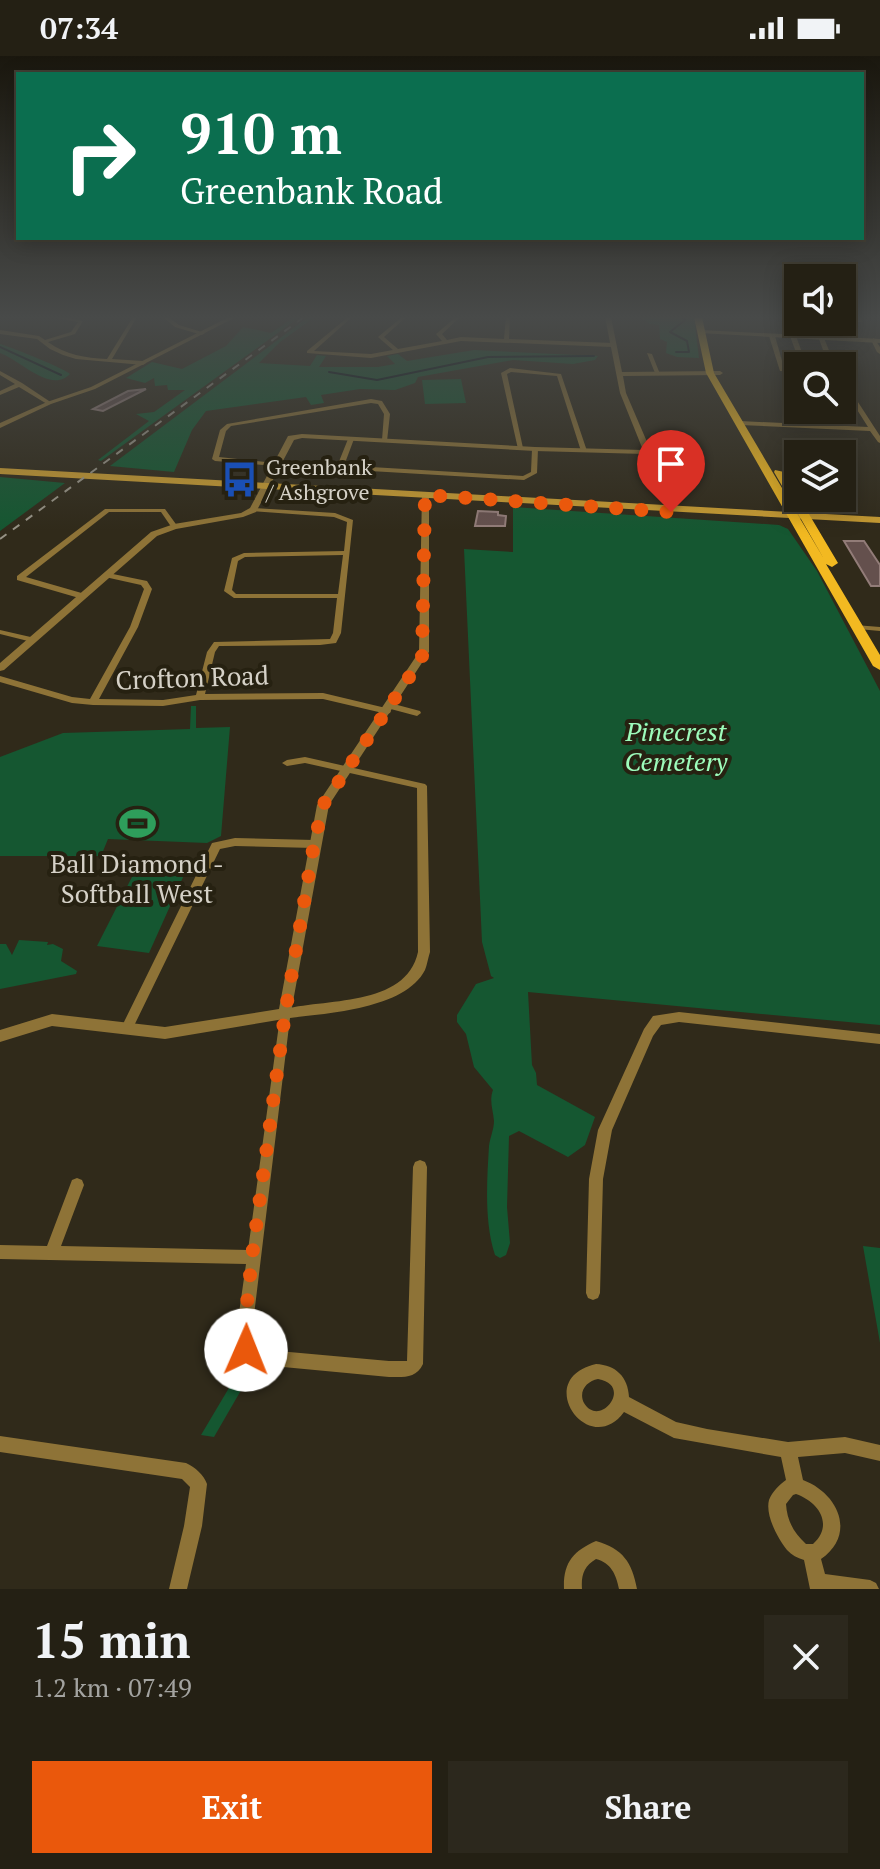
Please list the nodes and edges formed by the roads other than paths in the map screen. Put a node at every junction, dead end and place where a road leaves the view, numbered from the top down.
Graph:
1 (27, 389) edge
2 (91, 389) edge
3 (507, 389) edge
4 (563, 389) edge
5 (624, 389) edge
6 (724, 389) edge
7 (49, 403) junction
8 (856, 404) edge
9 (745, 423) junction
10 (0, 426) edge
11 (872, 429) junction
12 (351, 439) junction
13 (385, 440) junction
14 (880, 441) edge
15 (520, 448) junction
16 (535, 449) junction
17 (584, 451) junction
18 (648, 452) junction
19 (275, 465) junction
20 (0, 470) edge
21 (265, 485) junction
22 (425, 495) junction
23 (565, 503) junction
24 (671, 507) junction
25 (253, 510) junction
26 (799, 517) junction
27 (880, 523) edge
28 (174, 527) junction
29 (347, 553) junction
30 (108, 575) junction
31 (82, 596) junction
32 (341, 596) junction
33 (870, 628) edge
34 (0, 632) edge
35 (32, 640) junction
36 (880, 644) edge
37 (880, 666) edge
38 (0, 668) edge
39 (0, 679) edge
40 (200, 697) junction
41 (93, 702) junction
42 (388, 708) junction
43 (417, 713) dead end
44 (287, 763) dead end
45 (345, 771) junction
46 (314, 844) junction
47 (285, 1014) junction
48 (127, 1028) junction
49 (0, 1036) edge
50 (880, 1039) edge
51 (420, 1167) dead end
52 (77, 1185) dead end
53 (0, 1252) edge
54 (51, 1254) junction
55 (252, 1257) junction
56 (593, 1293) dead end
57 (620, 1401) dead end
58 (0, 1444) edge
59 (788, 1450) junction
60 (880, 1453) edge
61 (796, 1486) junction
62 (811, 1552) junction
63 (819, 1586) edge
64 (178, 1589) edge
65 (573, 1589) edge
66 (628, 1589) edge
67 (870, 1589) edge

1 - 7 street
2 - 7 street
3 - 15 street
4 - 17 street
5 - 18 street
6 - 9 main road
7 - 10 street
8 - 11 street
9 - 11 street
9 - 26 main road
11 - 14 street
12 - 13 street
12 - 16 street
12 - 19 street
13 - 15 street
13 - 19 street
15 - 16 street
16 - 17 street
17 - 18 street
18 - 24 street
19 - 21 street
20 - 21 main road
21 - 22 main road
21 - 25 street
22 - 23 main road
22 - 42 street
23 - 24 main road
23 - 26 main road
24 - 26 main road
25 - 28 street
25 - 29 street
26 - 27 main road
26 - 33 main road
28 - 30 street
28 - 31 street
29 - 32 street
29 - 32 street
30 - 31 street
30 - 41 street
31 - 35 street
32 - 40 street
33 - 36 main road
33 - 37 main road
34 - 35 street
35 - 38 street
39 - 41 street, Crofton Road
40 - 41 street, Crofton Road
40 - 42 street, Crofton Road
42 - 43 street, Crofton Road
42 - 45 street
44 - 45 street
45 - 46 street
45 - 47 street
46 - 47 street
46 - 48 street
47 - 48 street
47 - 55 street
48 - 49 street
50 - 56 street
51 - 55 street
52 - 54 street
53 - 54 street
54 - 55 street
57 - 59 street
58 - 64 street
59 - 60 street
59 - 61 street
61 - 62 street
61 - 62 street
62 - 63 street
63 - 67 street
65 - 66 street

